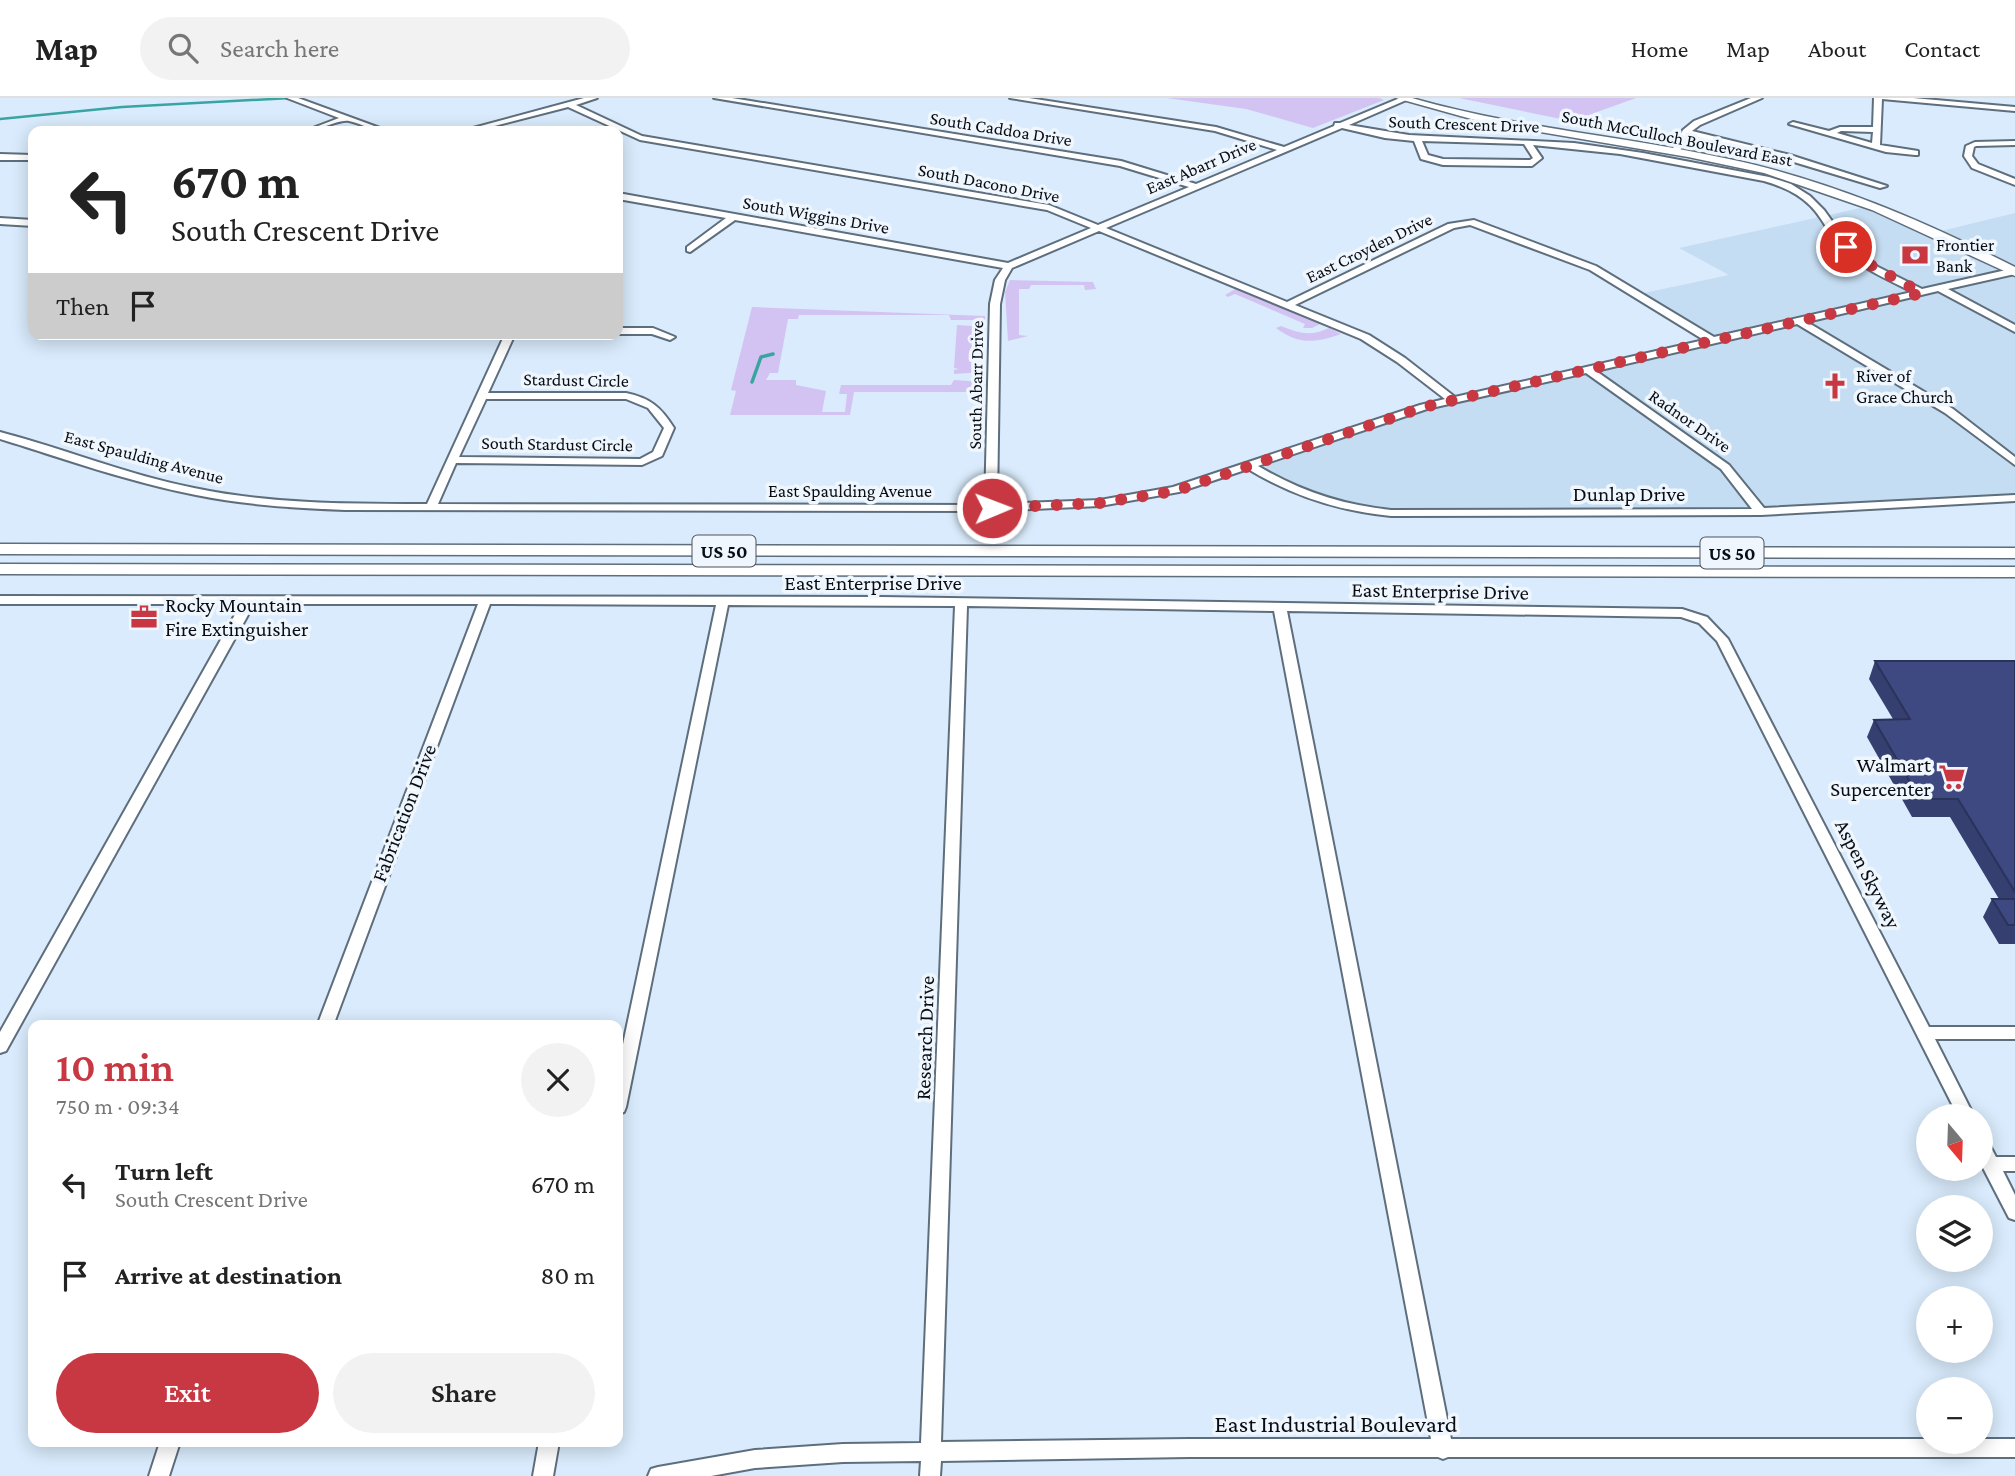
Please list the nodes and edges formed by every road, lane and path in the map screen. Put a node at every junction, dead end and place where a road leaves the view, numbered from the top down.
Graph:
1 (291, 98) edge
2 (593, 98) edge
3 (718, 98) edge
4 (1014, 98) edge
5 (1404, 98) edge
6 (1431, 98) edge
7 (1758, 98) edge
8 (1878, 98) edge
9 (1885, 98) edge
10 (568, 104) junction
11 (2015, 109) edge
12 (346, 118) junction
13 (1793, 124) dead end
14 (1338, 125) junction
15 (323, 126) edge
16 (369, 126) edge
17 (485, 126) edge
18 (615, 126) edge
19 (623, 130) edge
20 (1876, 130) junction
21 (1686, 132) junction
22 (1831, 134) junction
23 (1417, 139) junction
24 (1527, 142) junction
25 (2015, 143) edge
26 (1875, 146) junction
27 (1677, 148) junction
28 (1283, 149) junction
29 (1915, 153) dead end
30 (0, 157) edge
31 (28, 158) edge
32 (2015, 182) edge
33 (1194, 186) junction
34 (1883, 186) dead end
35 (623, 197) edge
36 (1924, 214) dead end
37 (733, 217) junction
38 (0, 221) edge
39 (28, 223) edge
40 (1949, 225) dead end
41 (1097, 227) junction
42 (690, 249) dead end
43 (2015, 258) edge
44 (1009, 265) junction
45 (2015, 271) edge
46 (1941, 289) junction
47 (1922, 293) junction
48 (1288, 305) junction
49 (1799, 321) junction
50 (2015, 329) edge
51 (623, 331) edge
52 (670, 337) dead end
53 (507, 340) edge
54 (1712, 340) junction
55 (1587, 369) junction
56 (481, 396) junction
57 (1453, 400) junction
58 (0, 435) edge
59 (658, 454) joint
60 (453, 460) junction
61 (2015, 462) edge
62 (1252, 467) junction
63 (2015, 498) edge
64 (431, 507) junction
65 (992, 508) junction
66 (1761, 512) junction
67 (0, 550) edge
68 (2015, 553) edge
69 (0, 569) edge
70 (2015, 572) edge
71 (0, 600) edge
72 (248, 601) junction
73 (485, 601) junction
74 (723, 601) junction
75 (961, 602) junction
76 (1280, 608) junction
77 (1703, 620) joint
78 (327, 1020) edge
79 (1924, 1033) junction
80 (2015, 1033) edge
81 (0, 1047) edge
82 (623, 1083) edge
83 (1960, 1104) edge
84 (1993, 1164) edge
85 (2015, 1164) edge
86 (1993, 1170) edge
87 (2015, 1213) edge
88 (168, 1447) edge
89 (548, 1447) edge
90 (2015, 1448) edge
91 (1443, 1450) junction
92 (930, 1451) junction
93 (159, 1476) edge
94 (543, 1476) edge
95 (658, 1476) edge
96 (930, 1476) edge

1 - 12 street
2 - 10 street
3 - 33 street, South Caddoa Drive
4 - 28 street
5 - 14 street, East Abarr Drive
5 - 27 main road, South McCulloch Boulevard East
6 - 27 main road, South McCulloch Boulevard East
7 - 21 street
8 - 20 street
9 - 11 street
10 - 17 street
10 - 18 street, South Dacono Drive
12 - 15 street
12 - 16 street
13 - 22 street
14 - 23 street, South Crescent Drive
14 - 28 street, East Abarr Drive
19 - 41 street, South Dacono Drive
20 - 22 street
20 - 26 street
21 - 27 street
21 - 34 street
22 - 26 street
23 - 24 street, South Crescent Drive
23 - 24 street
24 - 47 street, South Crescent Drive
25 - 32 street
26 - 29 street
27 - 36 main road, South McCulloch Boulevard East
27 - 45 main road, South McCulloch Boulevard East
28 - 33 street, East Abarr Drive
30 - 31 street
33 - 41 street, East Abarr Drive
35 - 37 street, South Wiggins Drive
37 - 42 street
37 - 44 street, South Wiggins Drive
38 - 39 street
40 - 43 main road
41 - 44 street, East Abarr Drive
41 - 48 street, South Dacono Drive
44 - 65 street, South Abarr Drive
45 - 46 street, East Spaulding Avenue
46 - 47 street, East Spaulding Avenue
46 - 50 street
47 - 49 street, East Spaulding Avenue
48 - 54 street, East Croyden Drive
48 - 57 street, South Dacono Drive
49 - 54 street, East Spaulding Avenue
49 - 61 street
51 - 52 street
53 - 56 street
54 - 55 street, East Spaulding Avenue
55 - 57 street, East Spaulding Avenue
55 - 66 street, Radnor Drive
56 - 59 street, Stardust Circle
56 - 60 street
57 - 62 street, East Spaulding Avenue
58 - 64 street, East Spaulding Avenue
59 - 60 street, South Stardust Circle
60 - 64 street
62 - 65 street, East Spaulding Avenue
62 - 66 street, Dunlap Drive
63 - 66 street, Dunlap Drive
64 - 65 street, East Spaulding Avenue
67 - 68 highway, US 50
69 - 70 highway, US 50
71 - 72 street, East Enterprise Drive
72 - 73 street, East Enterprise Drive
72 - 81 street
73 - 74 street, East Enterprise Drive
73 - 78 street, Fabrication Drive
74 - 75 street, East Enterprise Drive
74 - 82 street
75 - 76 street, East Enterprise Drive
75 - 92 street, Research Drive
76 - 77 street, East Enterprise Drive
76 - 91 street
77 - 79 street, Aspen Skyway
79 - 80 street
79 - 83 street, Aspen Skyway
84 - 85 street
86 - 87 street
88 - 93 street
89 - 94 street
90 - 91 street, East Industrial Boulevard
91 - 92 street, East Industrial Boulevard
92 - 95 street, East Industrial Boulevard
92 - 96 street, Research Drive

